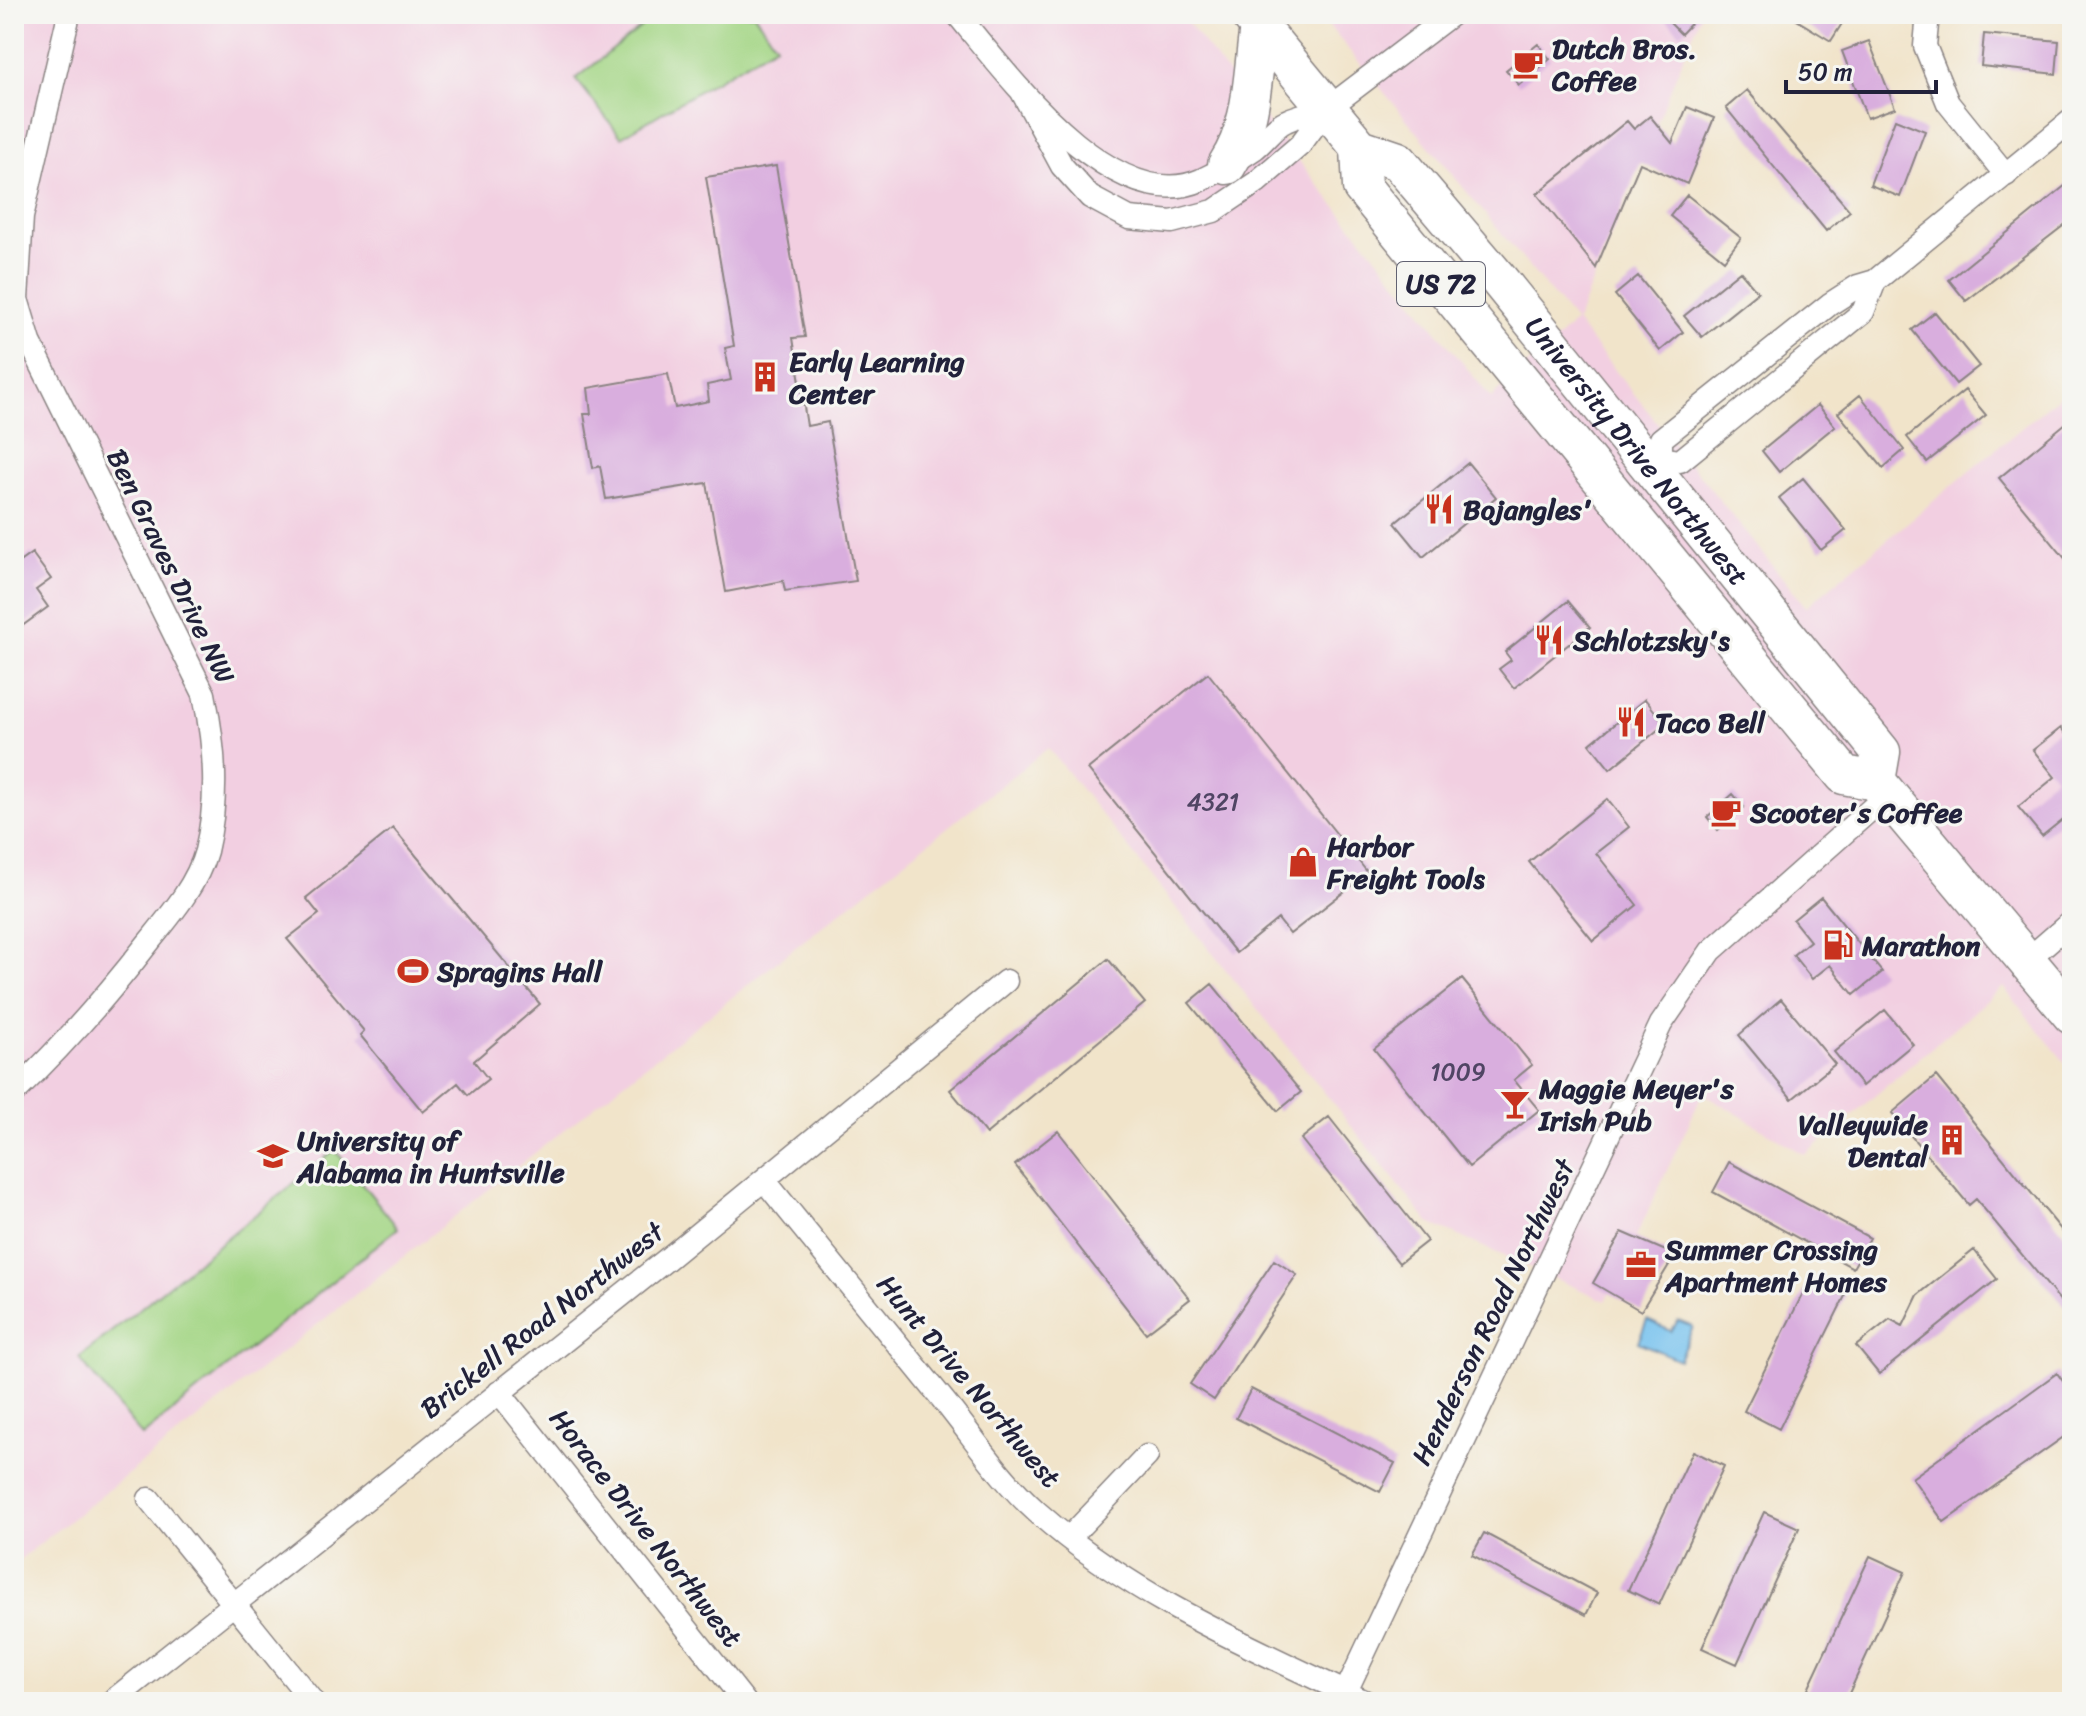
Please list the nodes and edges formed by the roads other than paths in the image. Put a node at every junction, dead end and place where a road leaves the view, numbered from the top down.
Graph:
1 (69, 14) edge
2 (957, 14) edge
3 (1452, 14) edge
4 (1928, 14) edge
5 (1254, 20) edge
6 (1022, 92) junction
7 (1327, 109) junction
8 (2072, 120) edge
9 (1360, 148) junction
10 (1227, 165) junction
11 (2006, 175) junction
12 (18, 216) edge
13 (1573, 443) junction
14 (1656, 462) junction
15 (1621, 502) junction
16 (1698, 523) junction
17 (1882, 788) junction
18 (2072, 921) edge
19 (2027, 960) junction
20 (1006, 981) dead end
21 (2072, 1015) edge
22 (14, 1093) edge
23 (764, 1180) junction
24 (499, 1392) junction
25 (1147, 1456) dead end
26 (149, 1499) dead end
27 (1069, 1538) junction
28 (233, 1602) junction
29 (1351, 1699) edge
30 (111, 1702) edge
31 (313, 1702) edge
32 (745, 1702) edge

1 - 12 street, Ben Graves Drive NW
2 - 6 street
3 - 7 street
4 - 11 street
5 - 7 highway
5 - 10 highway
6 - 7 street
6 - 10 street
7 - 9 highway
7 - 10 street
8 - 11 street
9 - 13 highway, University Drive Northwest / US 72
9 - 14 highway, University Drive Northwest / US 72
11 - 14 street
12 - 22 street, Ben Graves Drive NW
13 - 14 highway
13 - 15 highway, University Drive Northwest / US 72
14 - 16 highway, University Drive Northwest / US 72
15 - 16 highway
15 - 17 highway, University Drive Northwest / US 72
16 - 17 highway, University Drive Northwest / US 72
17 - 19 highway
17 - 29 street, Henderson Road Northwest
18 - 19 street
19 - 21 highway
20 - 23 street, Brickell Road Northwest
23 - 24 street, Brickell Road Northwest
23 - 27 street, Hunt Drive Northwest
24 - 28 street, Brickell Road Northwest
24 - 32 street, Horace Drive Northwest
25 - 27 street
26 - 28 street
27 - 29 street, Hunt Drive Northwest
28 - 30 street, Brickell Road Northwest
28 - 31 street

